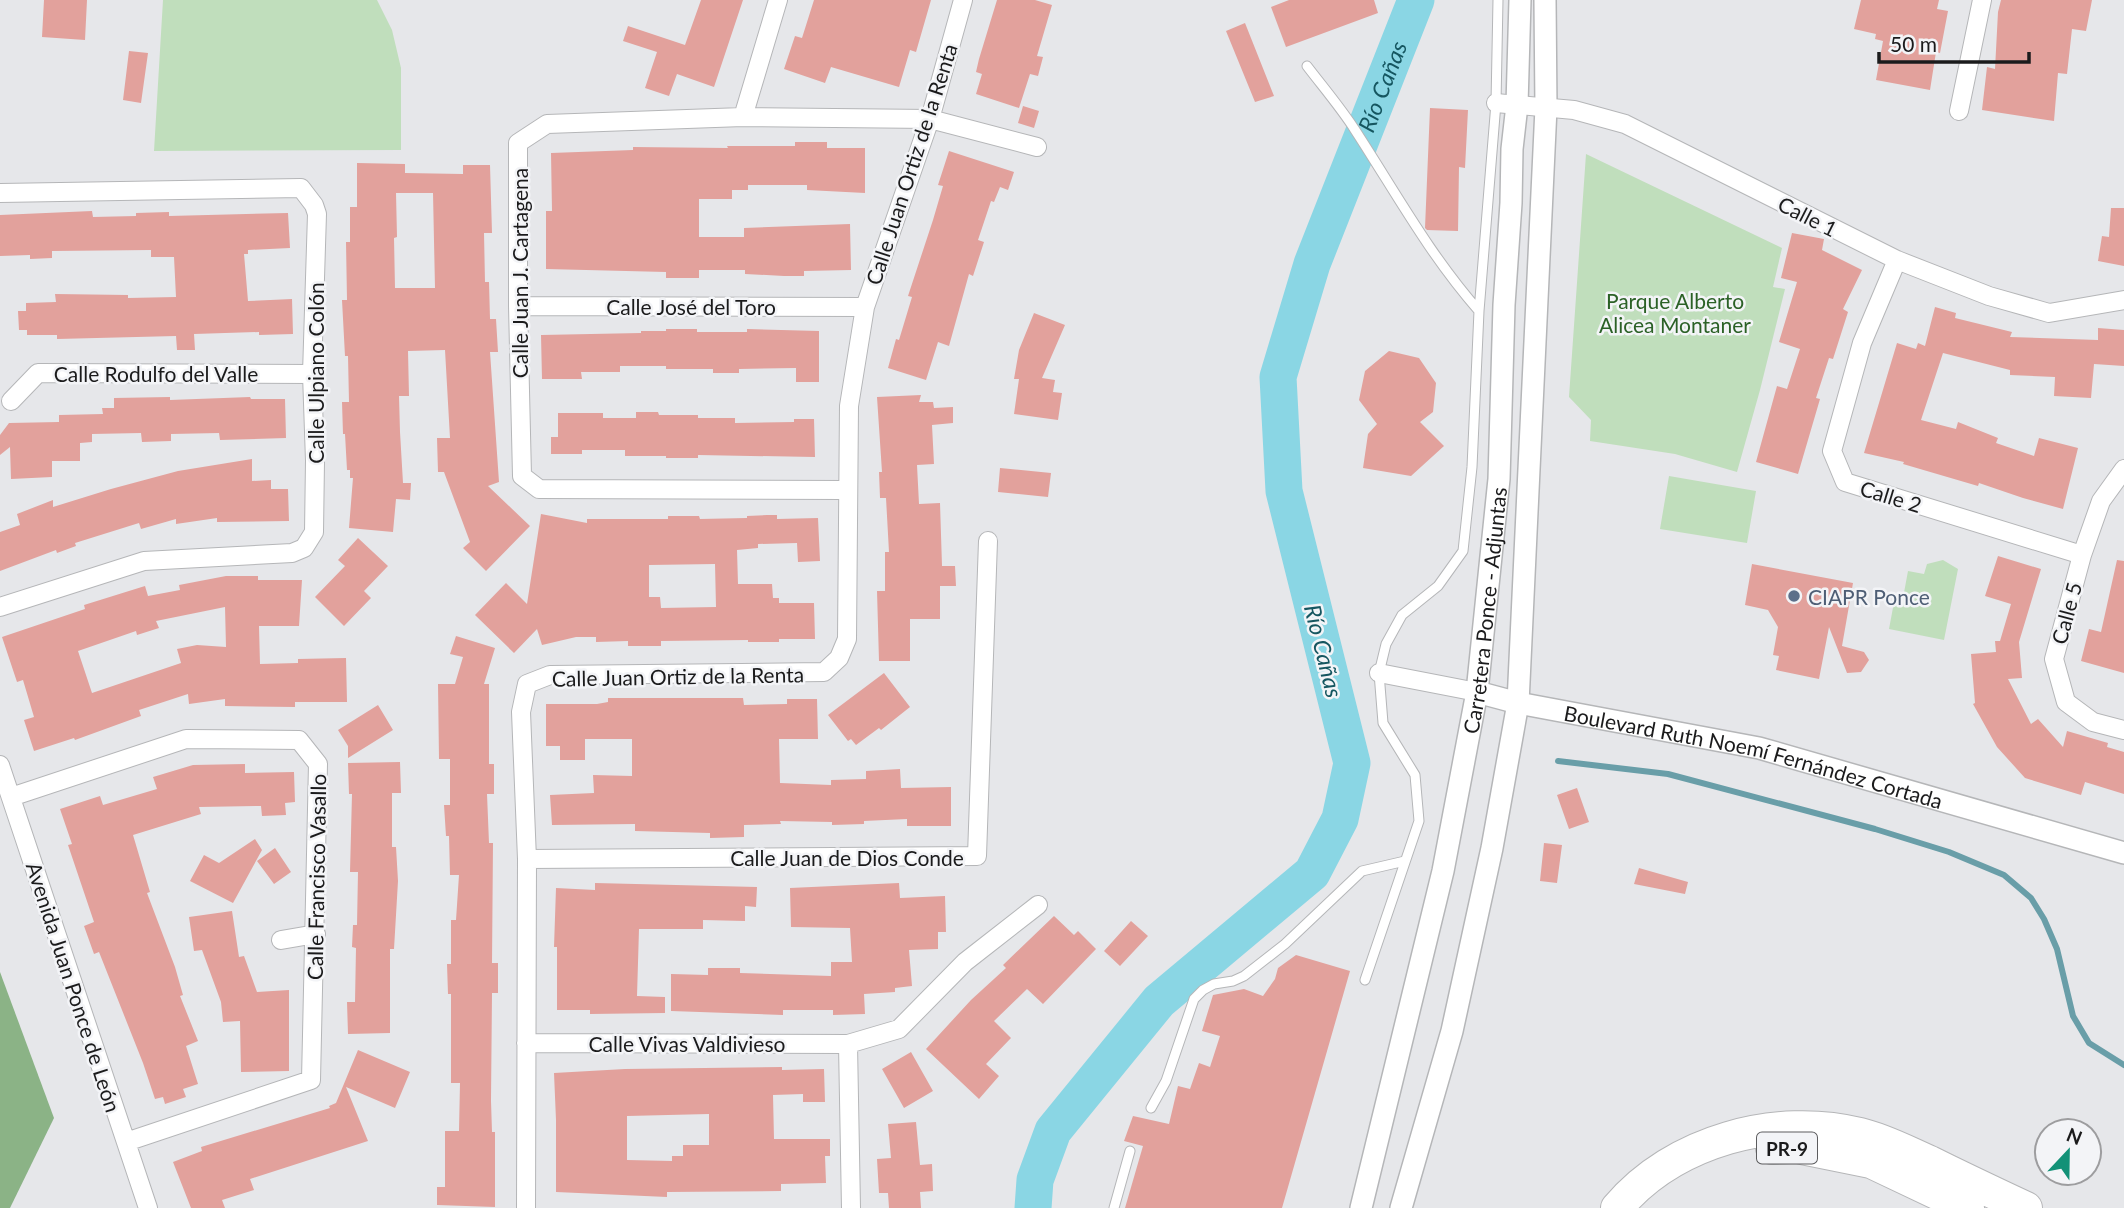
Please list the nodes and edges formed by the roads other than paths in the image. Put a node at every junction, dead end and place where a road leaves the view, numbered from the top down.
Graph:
1 (778, 0) edge
2 (962, 0) edge
3 (1498, 0) edge
4 (1520, 0) edge
5 (1545, 0) edge
6 (1982, 0) edge
7 (1307, 66) dead end
8 (1496, 103) junction
9 (1517, 105) junction
10 (1546, 107) junction
11 (1959, 111) dead end
12 (743, 117) junction
13 (930, 119) junction
14 (1037, 147) dead end
15 (0, 193) edge
16 (1897, 260) junction
17 (2124, 300) edge
18 (518, 306) junction
19 (865, 307) junction
20 (1479, 311) junction
21 (312, 374) junction
22 (11, 401) dead end
23 (2124, 469) edge
24 (846, 490) junction
25 (988, 541) dead end
26 (2082, 555) junction
27 (0, 607) edge
28 (1379, 673) junction
29 (1477, 692) junction
30 (1518, 703) junction
31 (2124, 730) edge
32 (0, 765) edge
33 (11, 797) junction
34 (2124, 853) edge
35 (527, 859) junction
36 (1405, 861) junction
37 (1038, 905) dead end
38 (316, 934) junction
39 (281, 940) dead end
40 (1365, 980) dead end
41 (526, 1043) junction
42 (848, 1044) junction
43 (1151, 1108) dead end
44 (126, 1142) junction
45 (1130, 1151) dead end
46 (1955, 1193) edge
47 (148, 1208) edge
48 (526, 1208) edge
49 (851, 1208) edge
50 (1114, 1208) edge
51 (1361, 1208) edge
52 (1401, 1208) edge
53 (1616, 1208) edge
54 (1640, 1208) edge
55 (2026, 1208) edge

1 - 12 street
2 - 13 street, Calle Juan Ortiz de la Renta
3 - 8 lane
4 - 9 street, Carretera Ponce - Adjuntas
5 - 10 street, Carretera Ponce - Adjuntas
6 - 11 street
7 - 20 lane
8 - 9 street, Calle 1
8 - 20 lane
9 - 10 street, Calle 1
9 - 29 street, Carretera Ponce - Adjuntas
10 - 16 street, Calle 1
10 - 30 street, Carretera Ponce - Adjuntas
12 - 13 street, Calle Juan J. Cartagena
12 - 18 street, Calle Juan J. Cartagena
13 - 14 street, Calle Juan J. Cartagena
13 - 19 street, Calle Juan Ortiz de la Renta
15 - 21 street, Calle Ulpiano Colón
16 - 17 street, Calle 1
16 - 26 street, Calle 2
18 - 19 street, Calle José del Toro
18 - 24 street, Calle Juan J. Cartagena
19 - 24 street, Calle Juan Ortiz de la Renta
20 - 28 lane
21 - 22 street, Calle Rodulfo del Valle
21 - 27 street, Calle Ulpiano Colón
23 - 26 street, Calle 5
24 - 35 street, Calle Juan Ortiz de la Renta
25 - 35 street, Calle Juan de Dios Conde
26 - 31 street, Calle 5
28 - 29 street, Boulevard Ruth Noemí Fernández Cortada
28 - 36 lane
29 - 30 street, Boulevard Ruth Noemí Fernández Cortada
29 - 51 street, Carretera Ponce - Adjuntas
30 - 34 street, Boulevard Ruth Noemí Fernández Cortada
30 - 52 street, Carretera Ponce - Adjuntas
32 - 33 street, Avenida Juan Ponce de León
33 - 38 street, Calle Francisco Vasallo
33 - 44 street, Avenida Juan Ponce de León
35 - 41 street, Calle Juan Ortiz de la Renta
36 - 40 lane
36 - 43 lane
37 - 42 street, Calle Vivas Valdivieso
38 - 39 street
38 - 44 street, Calle Francisco Vasallo
41 - 42 street, Calle Vivas Valdivieso
41 - 48 street, Calle Juan Ortiz de la Renta
42 - 49 street
44 - 47 street, Avenida Juan Ponce de León
45 - 50 lane
46 - 53 highway
46 - 54 highway, PR-9
46 - 55 highway, PR-9

